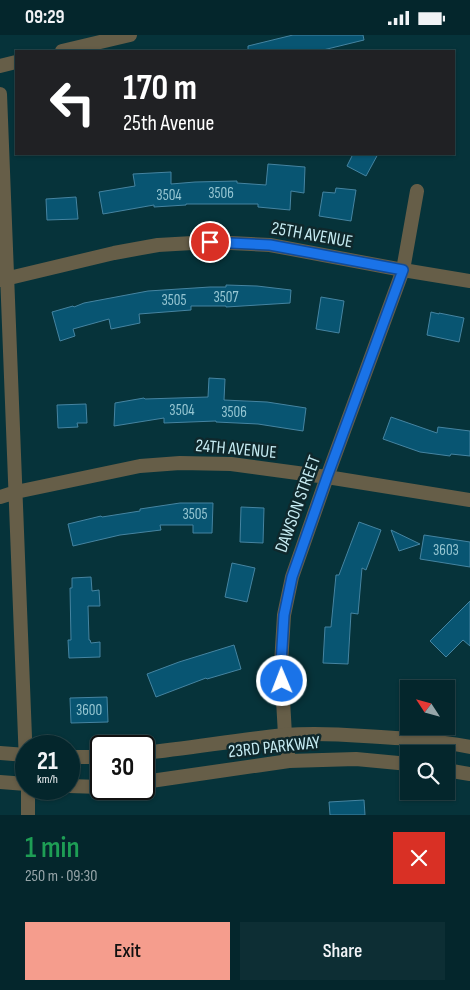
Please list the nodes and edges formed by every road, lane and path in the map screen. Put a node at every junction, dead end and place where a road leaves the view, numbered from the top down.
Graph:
1 (130, 35) edge
2 (66, 50) edge
3 (15, 62) edge
4 (0, 66) edge
5 (0, 94) edge
6 (417, 191) dead end
7 (403, 270) junction
8 (4, 279) edge
9 (470, 281) edge
10 (327, 477) junction
11 (16, 492) junction
12 (0, 497) edge
13 (470, 500) edge
14 (25, 735) edge
15 (285, 735) junction
16 (470, 747) edge
17 (155, 752) edge
18 (0, 753) edge
19 (15, 754) edge
20 (289, 761) junction
21 (400, 764) edge
22 (455, 772) edge
23 (470, 774) edge
24 (155, 780) edge
25 (0, 782) edge
26 (15, 783) edge
27 (28, 800) edge
28 (28, 815) edge

1 - 2 street
3 - 4 street
5 - 8 street
6 - 7 street, DAWSON STREET
7 - 8 street, 25TH AVENUE
7 - 9 street, 25TH AVENUE
7 - 10 street, DAWSON STREET
8 - 11 street
10 - 11 street, 24TH AVENUE
10 - 13 street, 24TH AVENUE
10 - 15 street, DAWSON STREET
11 - 12 street, 24TH AVENUE
11 - 14 street
15 - 16 street, 23RD PARKWAY
15 - 17 street, 23RD PARKWAY
15 - 20 street, DAWSON STREET
18 - 19 street
20 - 21 street, 23RD PARKWAY
20 - 24 street, 23RD PARKWAY
22 - 23 street
25 - 26 street
27 - 28 street

